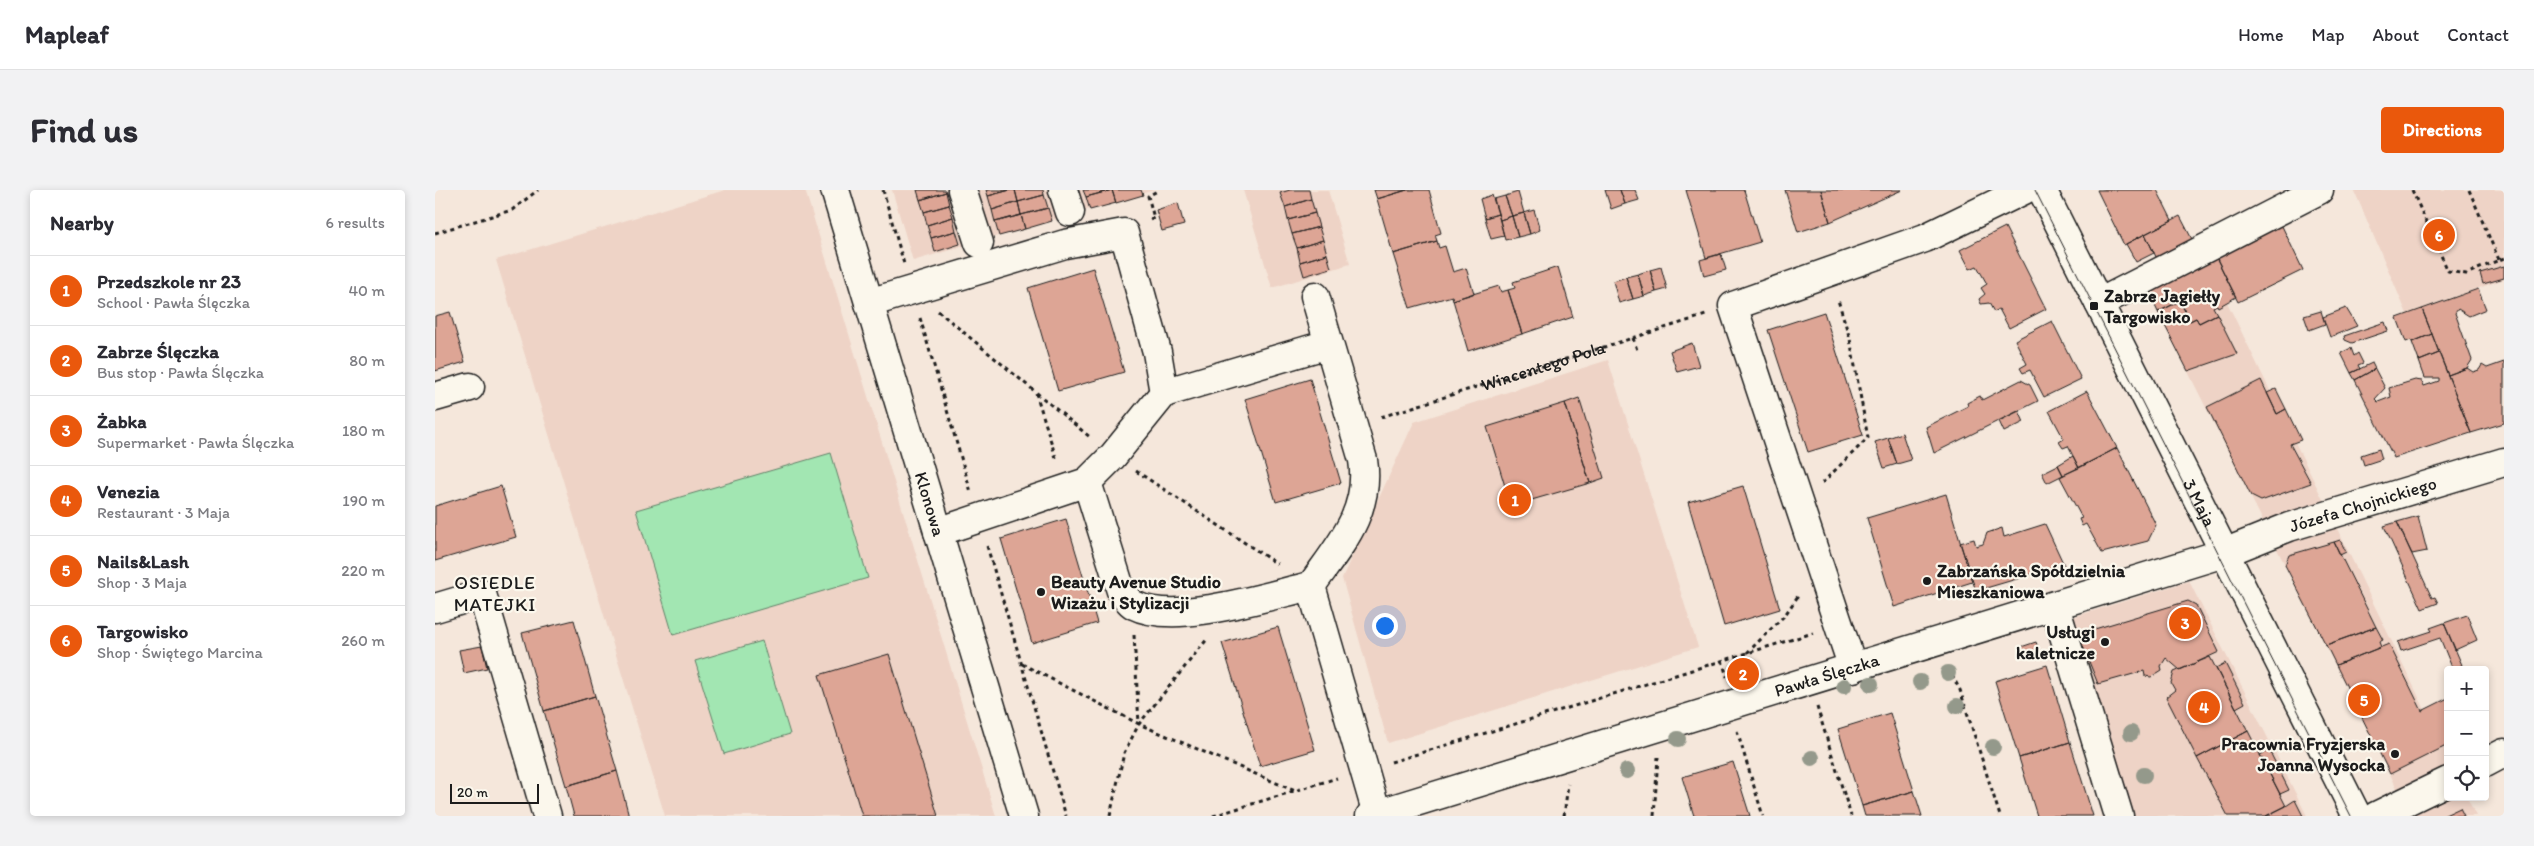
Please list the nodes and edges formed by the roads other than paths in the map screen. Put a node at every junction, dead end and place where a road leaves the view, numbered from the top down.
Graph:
1 (835, 190) edge
2 (962, 190) edge
3 (2024, 190) edge
4 (2042, 190) edge
5 (2319, 190) edge
6 (979, 243) dead end
7 (1315, 296) dead end
8 (869, 303) junction
9 (2099, 303) junction
10 (1328, 344) junction
11 (470, 387) dead end
12 (1164, 392) junction
13 (435, 397) edge
14 (2504, 462) edge
15 (1076, 487) junction
16 (938, 532) junction
17 (2225, 554) junction
18 (1311, 586) junction
19 (2055, 606) junction
20 (435, 608) edge
21 (1853, 668) junction
22 (2504, 754) edge
23 (2489, 761) edge
24 (2444, 783) edge
25 (1373, 815) edge
26 (547, 816) edge
27 (1024, 816) edge
28 (2119, 816) edge
29 (2357, 816) edge
30 (2376, 816) edge

1 - 8 street, Klonowa
2 - 6 street
3 - 21 street
4 - 9 street, 3 Maja
5 - 9 street
7 - 10 street
8 - 12 street
8 - 16 street, Klonowa
9 - 17 street, 3 Maja
10 - 12 street
10 - 18 street
11 - 13 street
12 - 15 street
14 - 17 street, Józefa Chojnickiego
15 - 16 street
15 - 18 street
16 - 27 street, Klonowa
17 - 19 street, Pawła Ślęczka
17 - 29 street, 3 Maja
18 - 25 street
19 - 21 street, Pawła Ślęczka
19 - 28 street
20 - 26 street
21 - 25 street, Pawła Ślęczka
22 - 23 street
24 - 30 street

